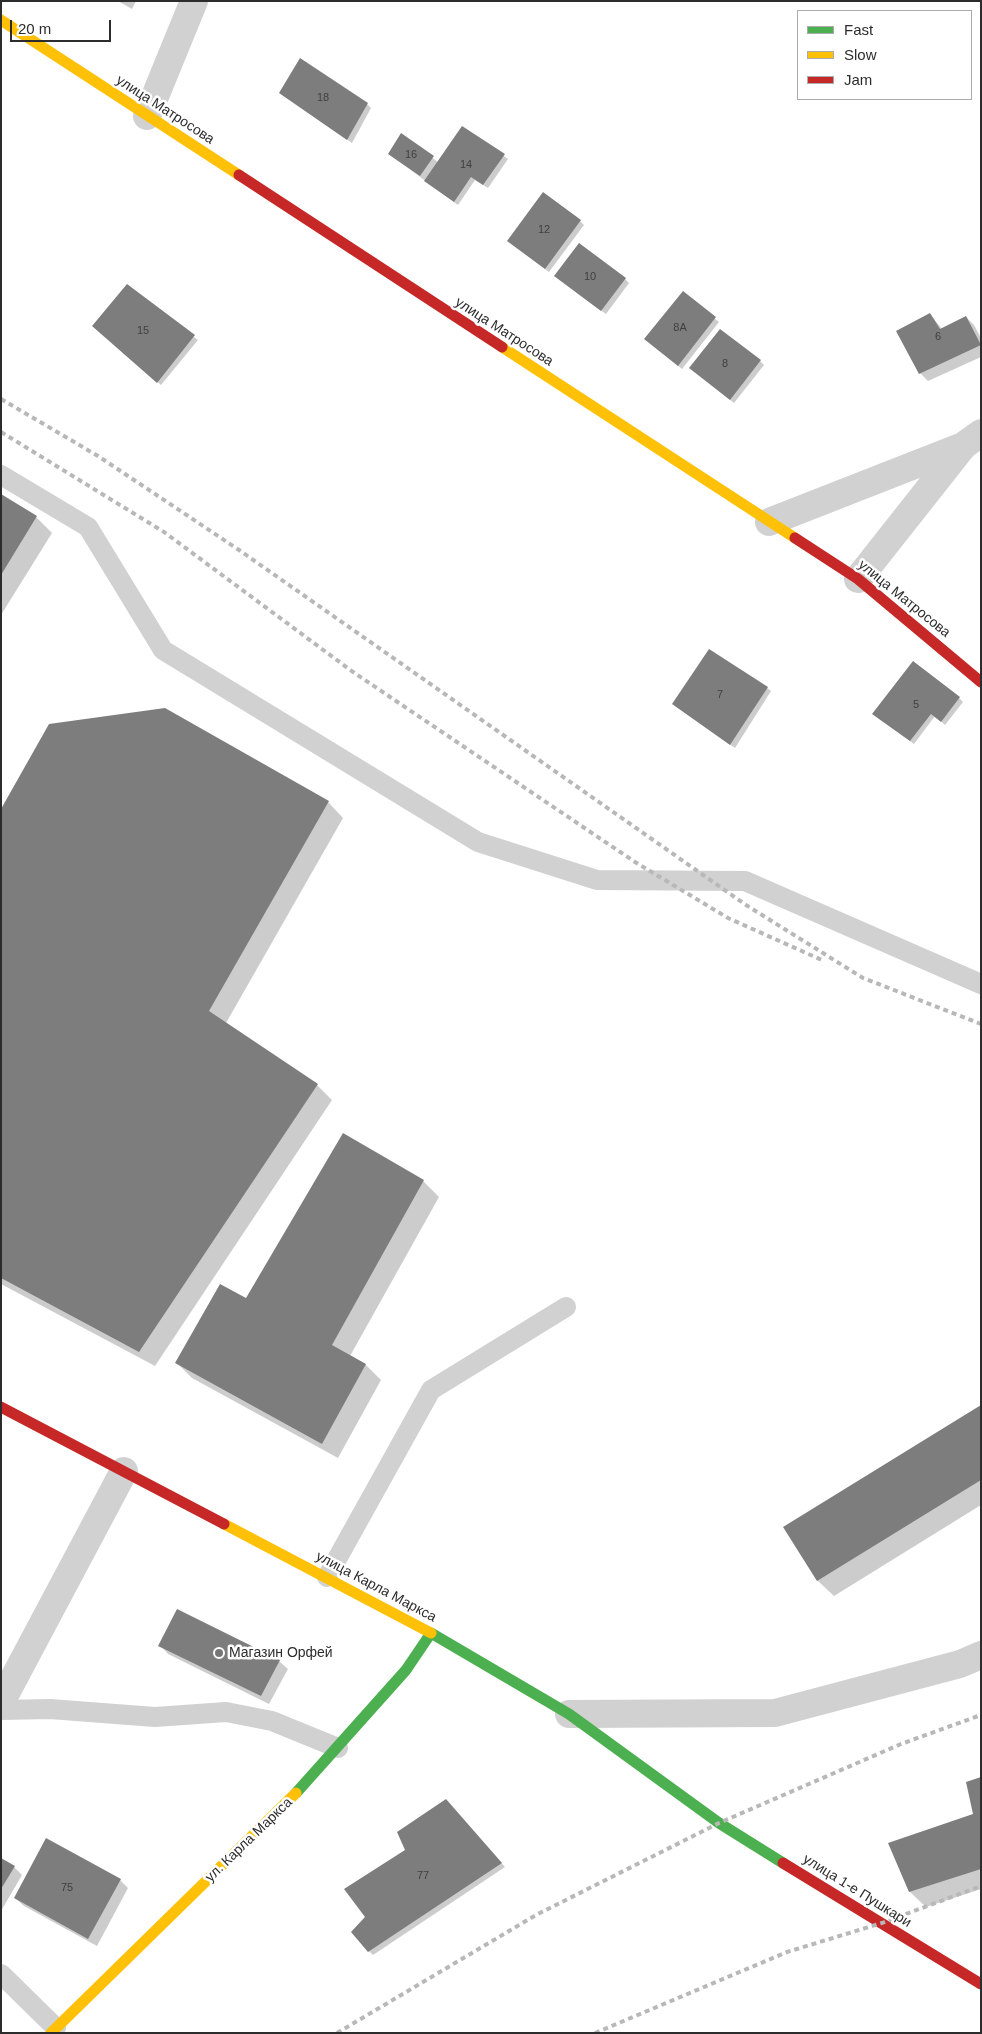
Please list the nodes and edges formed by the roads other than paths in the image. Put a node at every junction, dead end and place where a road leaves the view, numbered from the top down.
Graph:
1 (194, 1) edge
2 (1, 20) edge
3 (147, 116) junction
4 (972, 439) edge
5 (1, 475) edge
6 (769, 522) junction
7 (858, 579) junction
8 (981, 682) edge
9 (981, 984) edge
10 (566, 1307) dead end
11 (1, 1407) edge
12 (124, 1471) junction
13 (326, 1578) junction
14 (431, 1633) junction
15 (981, 1655) edge
16 (1, 1699) edge
17 (1, 1710) edge
18 (569, 1714) junction
19 (338, 1748) junction
20 (718, 1823) joint
21 (1, 1974) edge
22 (981, 1984) edge
23 (54, 2030) edge

1 - 3 street
2 - 3 street, улица Матросова
3 - 6 street, улица Матросова
4 - 6 street
4 - 7 street
5 - 9 lane
6 - 7 street, улица Матросова
7 - 8 street, улица Матросова
10 - 13 lane
11 - 12 street, улица Карла Маркса
12 - 13 street, улица Карла Маркса
12 - 16 street
13 - 14 street, улица Карла Маркса
14 - 18 street, улица Карла Маркса
14 - 19 street, ул. Карла Маркса
15 - 18 street
17 - 19 lane
18 - 20 street, улица Карла Маркса
19 - 23 street, ул. Карла Маркса
20 - 22 street, улица 1-е Пушкари
21 - 23 lane

